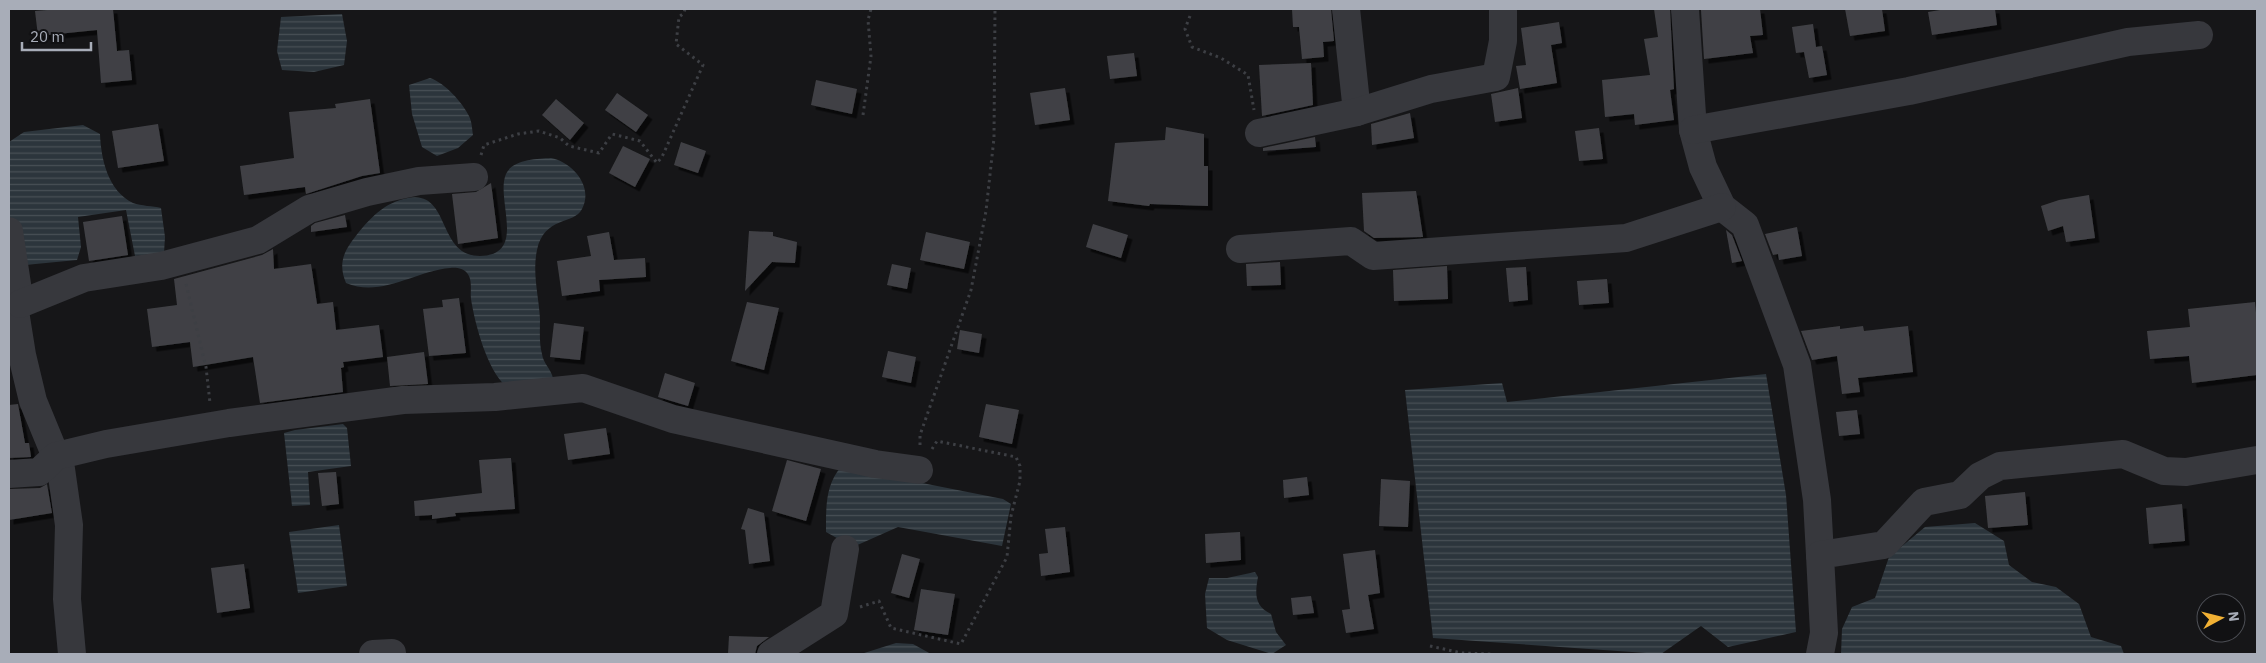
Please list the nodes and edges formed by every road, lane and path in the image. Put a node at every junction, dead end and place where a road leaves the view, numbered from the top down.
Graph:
1 (685, 9) edge
2 (870, 9) edge
3 (995, 9) edge
4 (1346, 9) edge
5 (1503, 9) edge
6 (1685, 9) edge
7 (1190, 16) dead end
8 (2199, 36) dead end
9 (1357, 112) junction
10 (864, 115) dead end
11 (1693, 130) junction
12 (1259, 133) joint
13 (474, 177) joint
14 (1722, 207) junction
15 (9, 231) edge
16 (1240, 249) dead end
17 (177, 260) junction
18 (20, 304) junction
19 (212, 426) junction
20 (56, 456) junction
21 (2257, 460) edge
22 (919, 470) junction
23 (9, 474) edge
24 (845, 549) dead end
25 (1820, 555) junction
26 (834, 614) junction
27 (1430, 646) dead end
28 (72, 654) edge
29 (771, 654) edge
30 (1491, 654) edge
31 (1820, 654) edge

1 - 13 path
2 - 10 path
3 - 22 path
4 - 9 street
5 - 9 street
6 - 11 street
7 - 12 path
8 - 11 street
9 - 12 street
11 - 14 street
13 - 17 street
14 - 16 street
14 - 25 street
15 - 18 street
17 - 18 street
17 - 19 path
18 - 20 street
19 - 20 street
19 - 22 street
20 - 23 street
20 - 28 street
21 - 25 street
22 - 26 path
24 - 26 street
25 - 31 street
26 - 29 street
27 - 30 path

